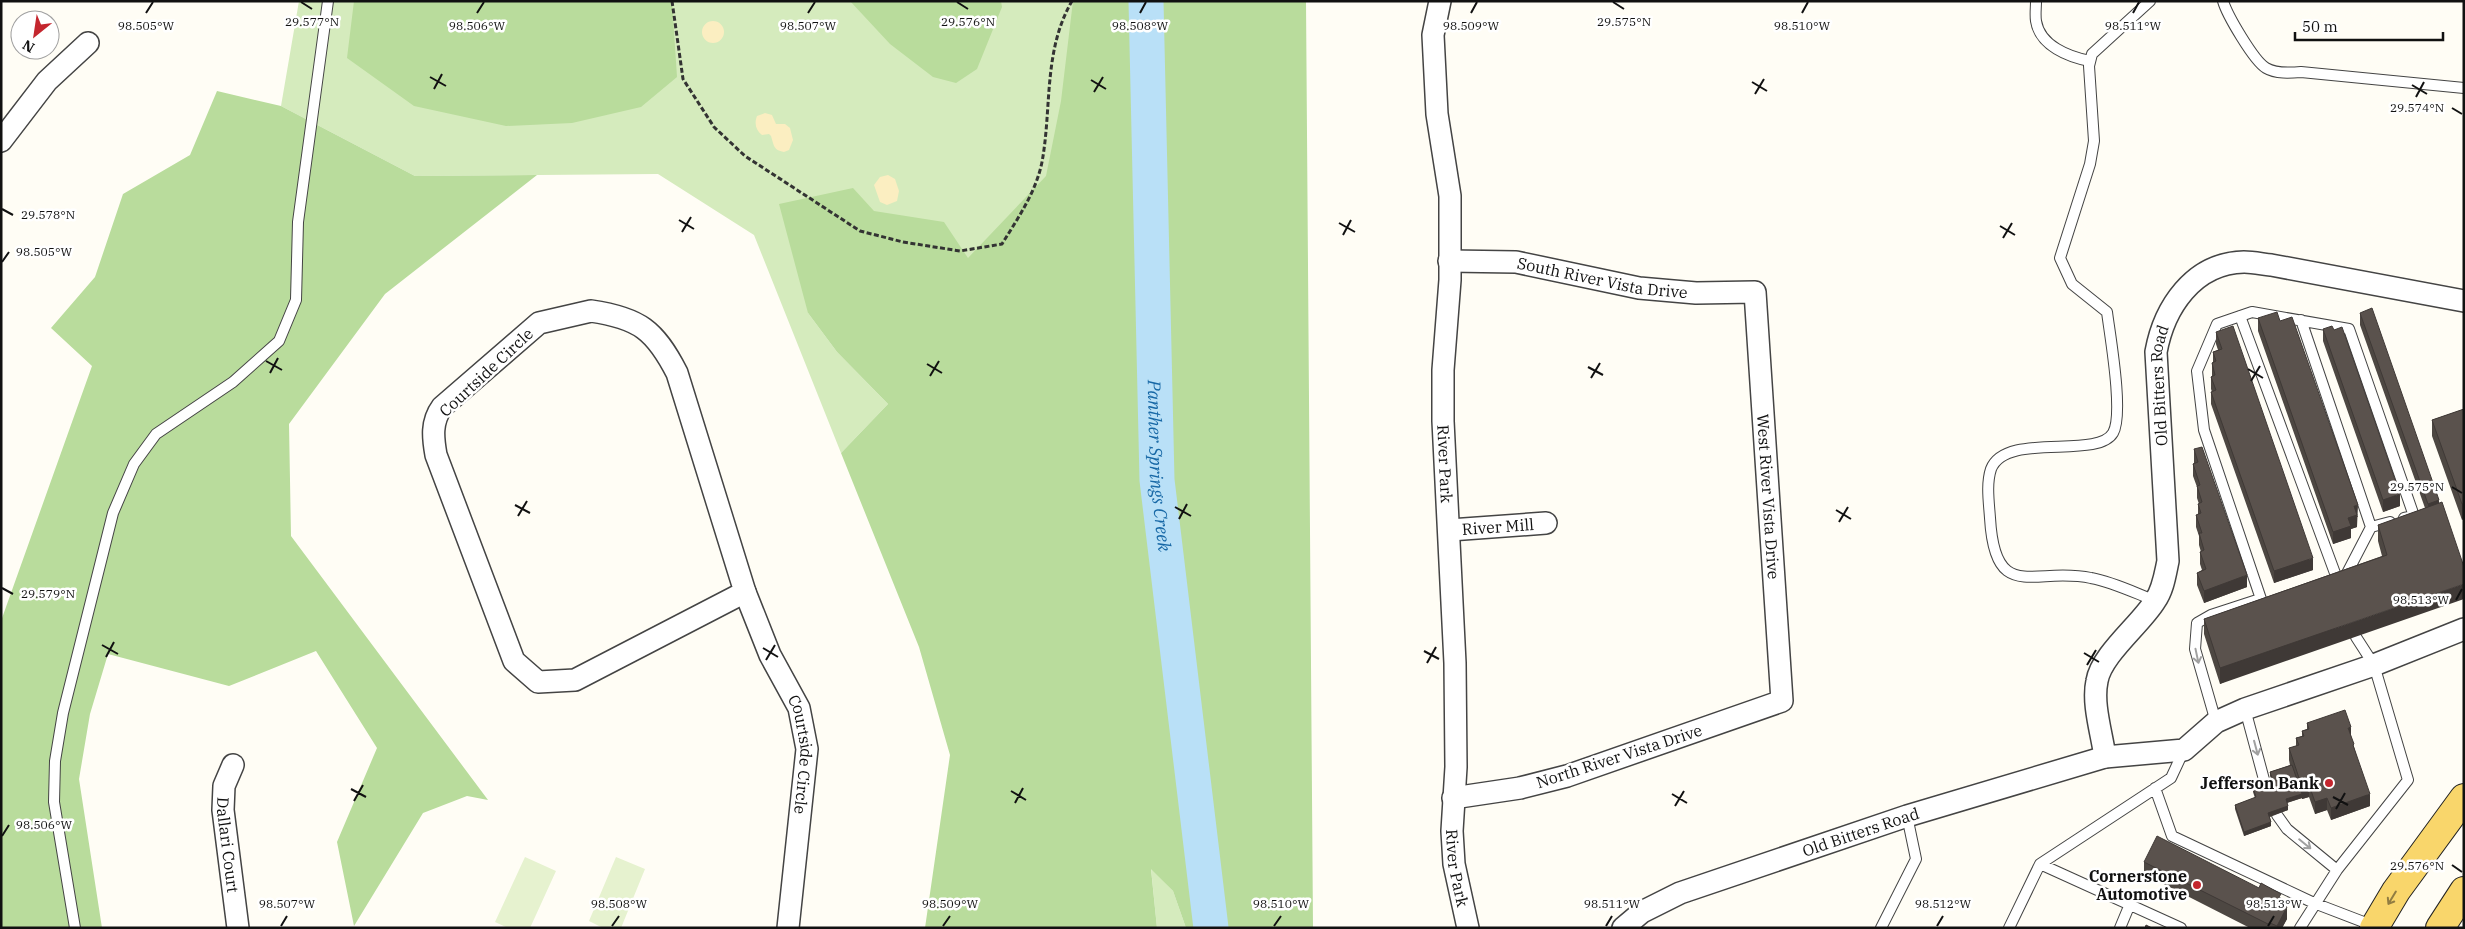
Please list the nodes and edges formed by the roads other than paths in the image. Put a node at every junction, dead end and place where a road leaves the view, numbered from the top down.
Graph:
1 (328, 1) edge
2 (1440, 1) edge
3 (2036, 1) edge
4 (2150, 1) edge
5 (2222, 1) edge
6 (88, 43) dead end
7 (2090, 61) junction
8 (2464, 88) edge
9 (1, 141) edge
10 (1450, 261) junction
11 (1755, 292) joint
12 (2464, 301) edge
13 (2240, 316) junction
14 (2302, 320) junction
15 (1546, 523) dead end
16 (2371, 527) junction
17 (1450, 530) junction
18 (745, 592) junction
19 (2156, 601) junction
20 (2464, 629) edge
21 (2356, 637) edge
22 (2374, 665) junction
23 (1782, 701) joint
24 (2245, 710) junction
25 (2216, 722) junction
26 (2184, 750) junction
27 (2105, 757) junction
28 (233, 765) dead end
29 (2266, 787) edge
30 (2155, 788) junction
31 (1453, 798) junction
32 (2464, 798) edge
33 (2277, 815) edge
34 (1907, 816) junction
35 (2040, 864) junction
36 (2337, 870) junction
37 (2464, 891) edge
38 (2314, 903) junction
39 (2130, 904) junction
40 (2374, 927) edge
41 (75, 928) edge
42 (238, 928) edge
43 (788, 928) edge
44 (1468, 928) edge
45 (1623, 928) edge
46 (1881, 928) edge
47 (2009, 928) edge
48 (2120, 928) edge
49 (2181, 928) edge
50 (2300, 928) edge
51 (2440, 928) edge

1 - 41 lane
2 - 10 street, River Park
3 - 7 lane
4 - 7 lane
5 - 8 lane
6 - 9 street
7 - 19 lane
10 - 11 street, South River Vista Drive
10 - 17 street, River Park
11 - 23 street, West River Vista Drive
12 - 19 street, Old Bitters Road
13 - 14 lane
13 - 16 lane
13 -> 25 lane
14 - 16 lane
14 - 16 lane
15 - 17 street, River Mill
17 - 31 street, River Park
18 - 18 street, Courtside Circle
18 - 43 street, Courtside Circle
19 - 27 street, Old Bitters Road
20 - 22 street
21 - 22 lane
22 - 24 street
22 - 36 lane
23 - 31 street, North River Vista Drive
24 - 25 street
24 -> 29 lane
25 - 26 street
26 - 27 street, Old Bitters Road
26 - 30 lane
27 - 34 street, Old Bitters Road
28 - 42 street, Dallari Court
30 - 35 lane
30 - 38 lane
31 - 44 street, River Park
32 -> 40 main road
33 -> 36 lane
34 - 45 street, Old Bitters Road
34 - 46 lane
35 - 39 lane
35 - 47 lane
36 - 38 lane
37 - 51 main road
38 - 40 lane
38 - 50 lane
39 - 48 lane
39 - 49 lane

